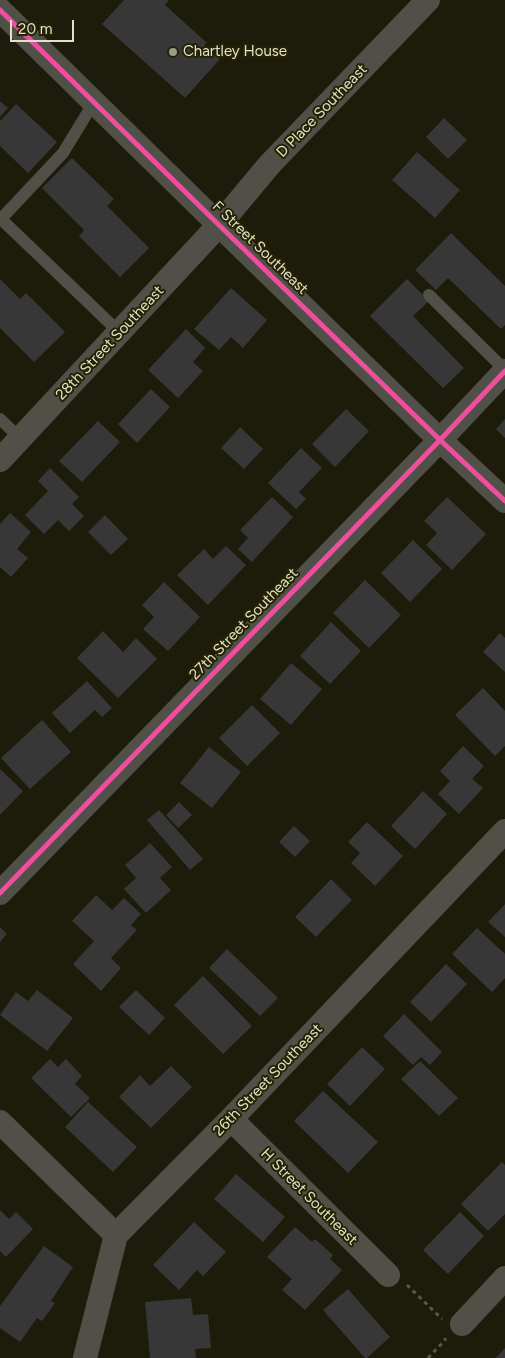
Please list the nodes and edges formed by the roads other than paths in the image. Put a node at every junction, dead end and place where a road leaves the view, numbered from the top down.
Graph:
1 (428, 0) edge
2 (0, 10) edge
3 (94, 102) junction
4 (0, 218) edge
5 (219, 225) junction
6 (429, 295) dead end
7 (119, 332) junction
8 (505, 370) edge
9 (0, 419) edge
10 (20, 438) junction
11 (440, 440) junction
12 (0, 460) edge
13 (505, 501) edge
14 (505, 831) edge
15 (0, 893) edge
16 (230, 1119) junction
17 (0, 1122) edge
18 (116, 1235) junction
19 (388, 1275) road end
20 (505, 1278) edge
21 (450, 1326) road end
22 (85, 1358) edge

1 - 5 street, D Place Southeast
2 - 3 street, F Street Southeast
3 - 4 lane
3 - 5 street, F Street Southeast
4 - 7 lane
5 - 7 street, 28th Street Southeast
5 - 11 street, F Street Southeast
6 - 8 lane
7 - 10 street, 28th Street Southeast
8 - 11 street, 27th Street Southeast
9 - 10 lane
10 - 12 street, 28th Street Southeast
11 - 13 street, F Street Southeast
11 - 15 street, 27th Street Southeast
14 - 16 street, 26th Street Southeast
16 - 18 street, 26th Street Southeast
16 - 19 street, H Street Southeast
17 - 18 street
18 - 22 street
20 - 21 street

